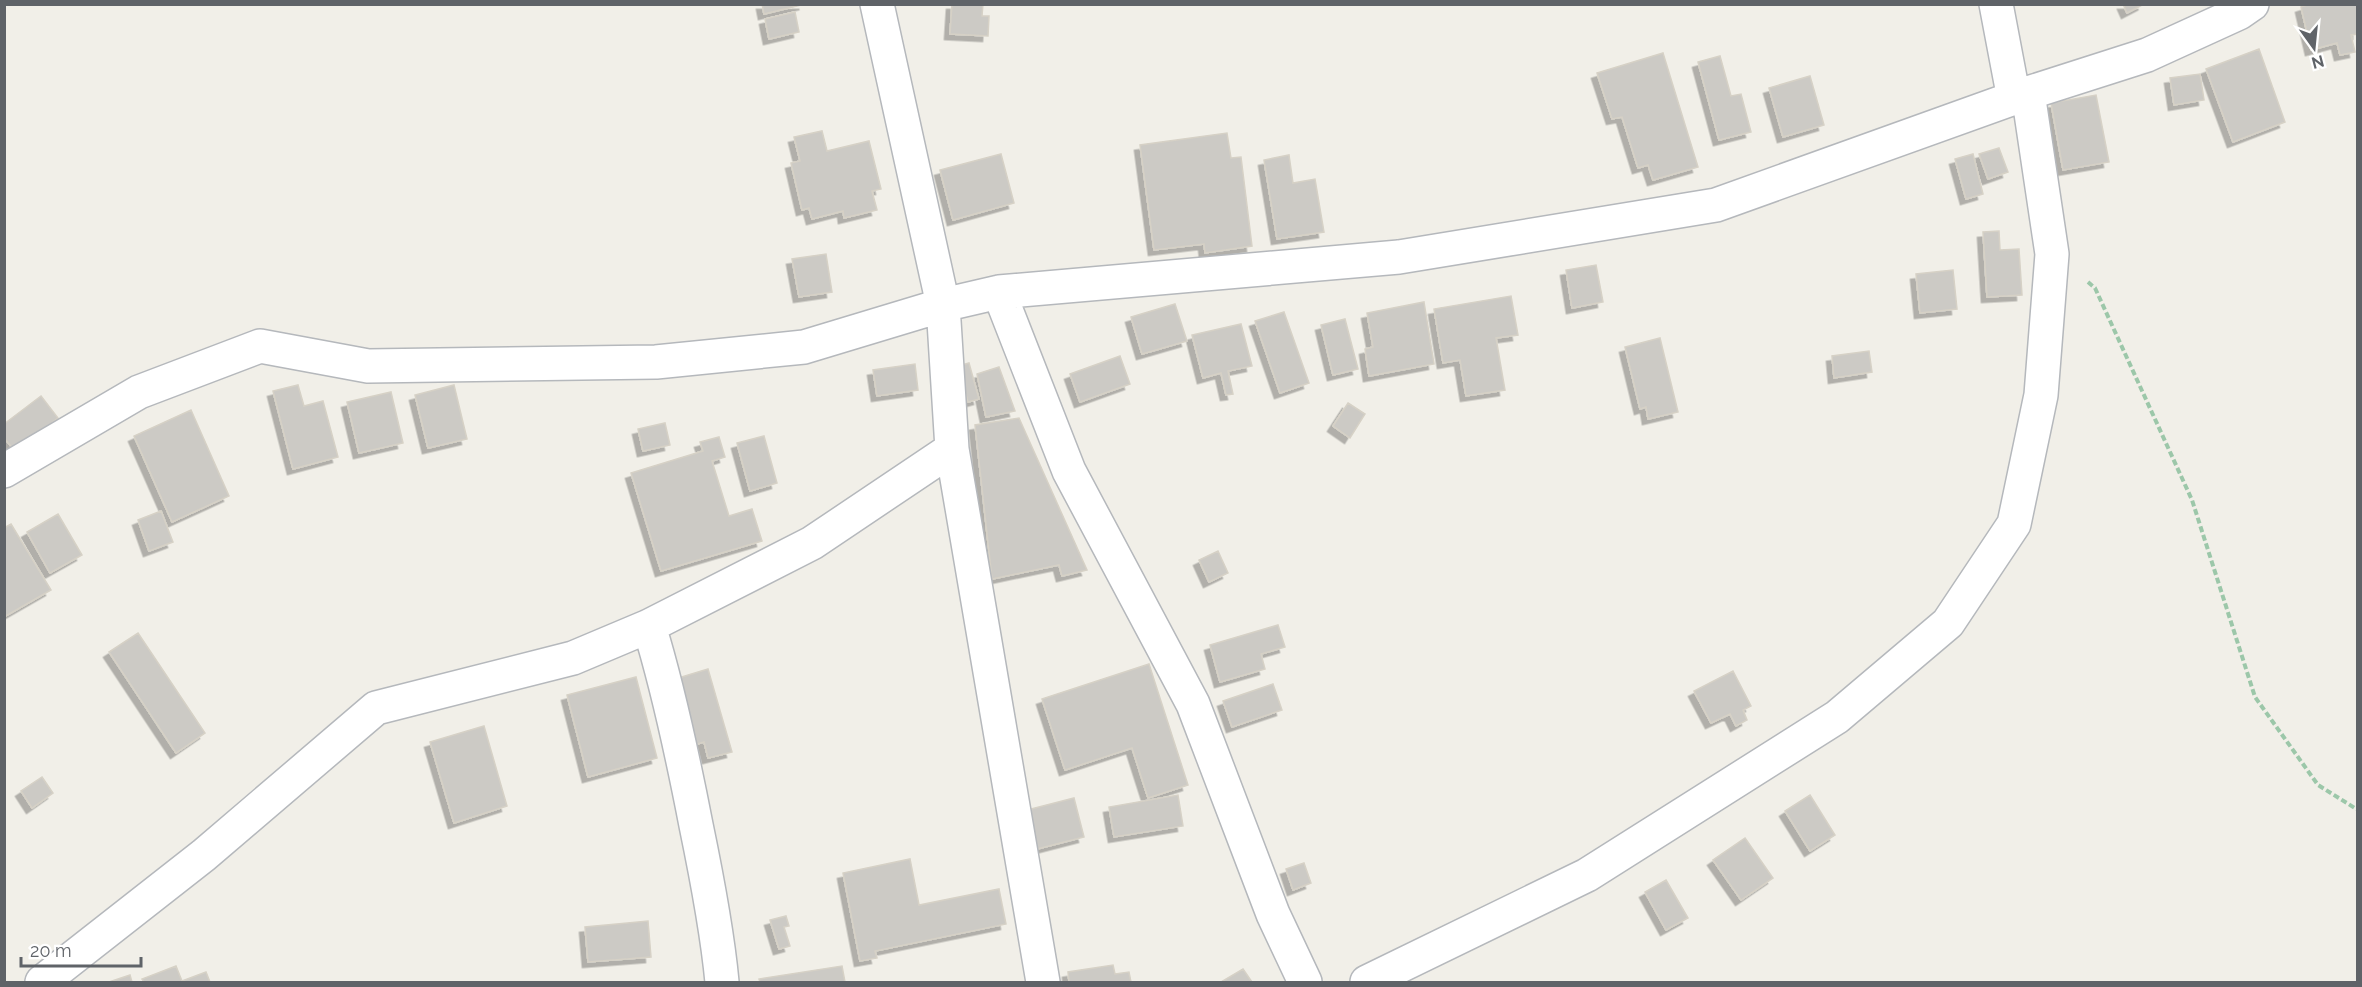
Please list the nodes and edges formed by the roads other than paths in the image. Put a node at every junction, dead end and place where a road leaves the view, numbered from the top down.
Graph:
1 (877, 4) edge
2 (1996, 4) edge
3 (2252, 4) edge
4 (2021, 96) junction
5 (999, 292) junction
6 (943, 305) junction
7 (952, 449) junction
8 (4, 471) edge
9 (649, 626) junction
10 (42, 982) edge
11 (722, 982) edge
12 (1043, 982) edge
13 (1305, 982) edge
14 (1367, 982) edge

1 - 6 street
2 - 4 street
3 - 4 street
4 - 5 street
4 - 14 street
5 - 6 street
5 - 13 street
6 - 7 street
6 - 8 street
7 - 9 street
7 - 12 street
9 - 10 street
9 - 11 street

